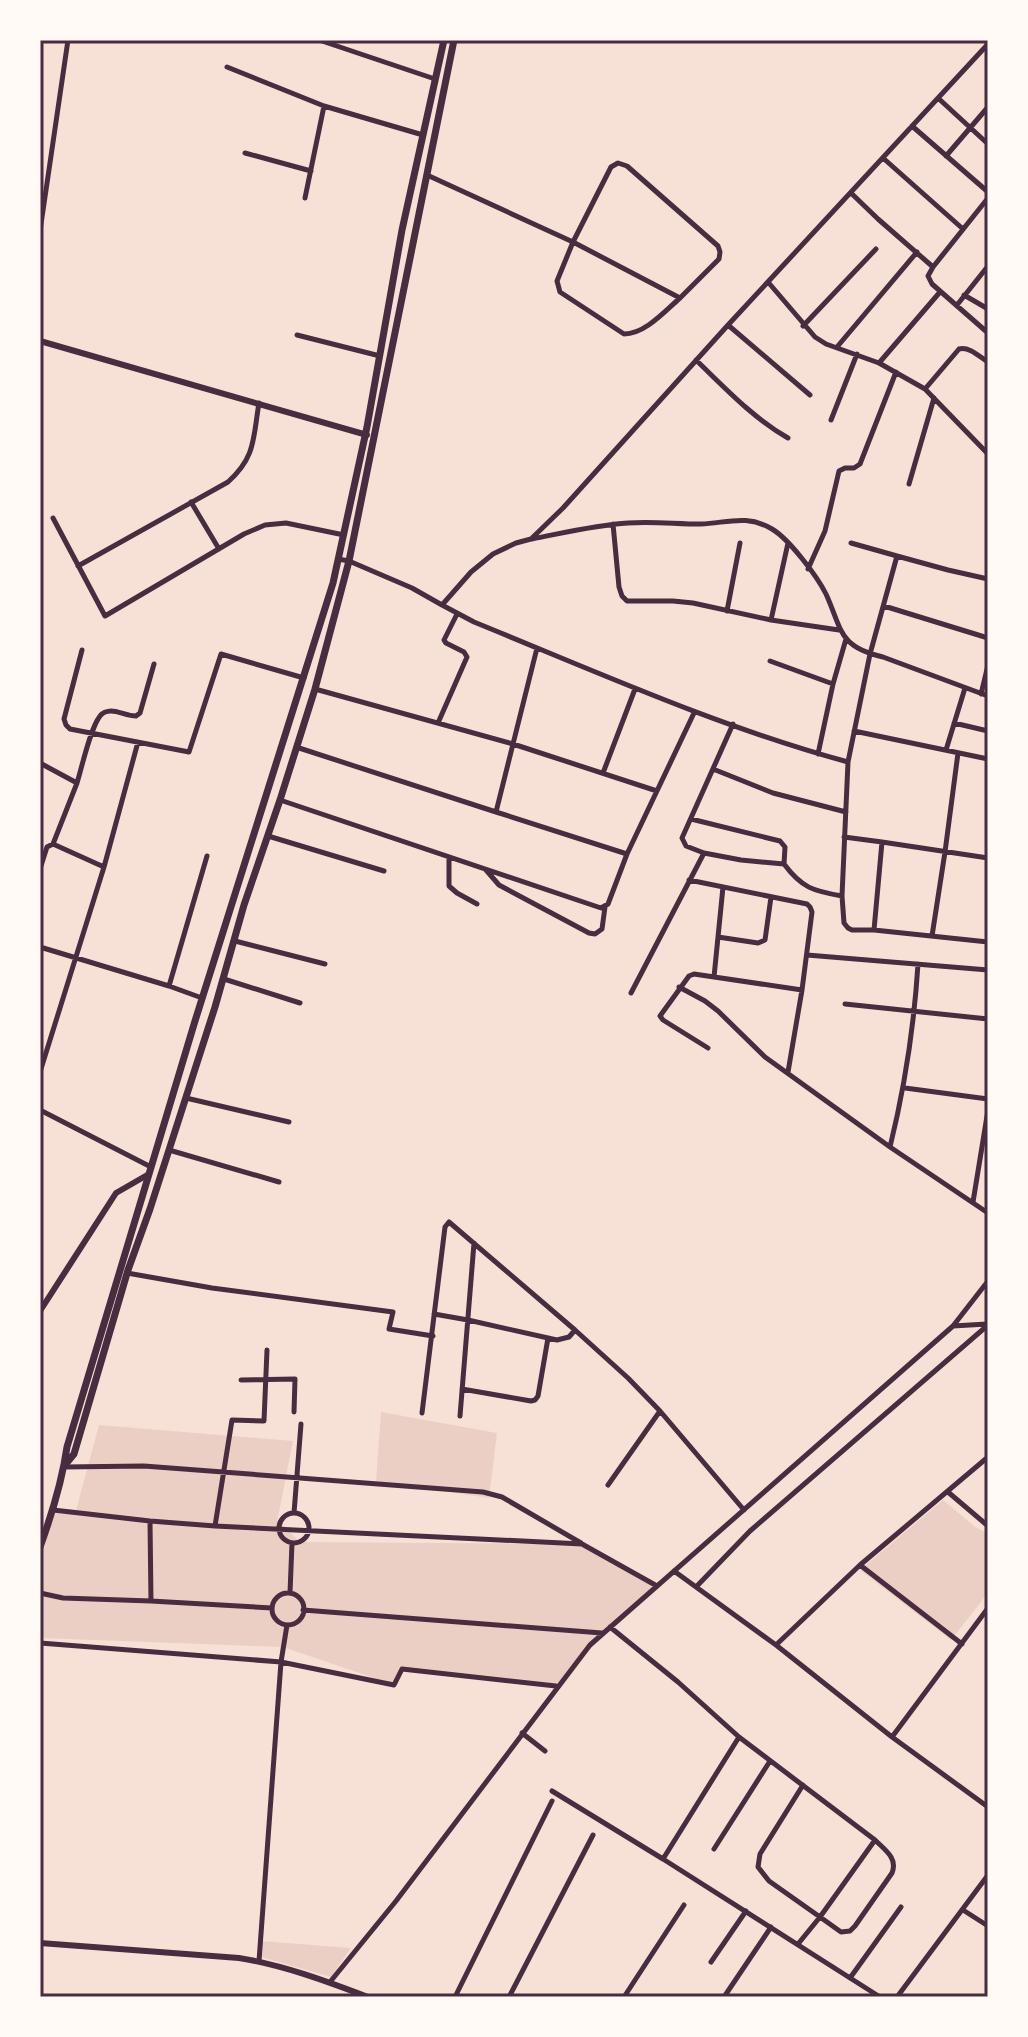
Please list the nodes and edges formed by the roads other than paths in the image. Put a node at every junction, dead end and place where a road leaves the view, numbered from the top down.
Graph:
1 (68, 40) edge
2 (319, 40) edge
3 (444, 40) edge
4 (454, 40) edge
5 (988, 44) edge
6 (227, 67) dead end
7 (435, 79) junction
8 (938, 98) junction
9 (324, 106) junction
10 (988, 107) edge
11 (912, 126) junction
12 (970, 127) junction
13 (423, 135) junction
14 (988, 144) edge
15 (245, 153) dead end
16 (946, 156) junction
17 (882, 158) junction
18 (311, 171) junction
19 (426, 175) junction
20 (851, 192) junction
21 (988, 192) edge
22 (305, 198) dead end
23 (988, 198) edge
24 (963, 229) junction
25 (40, 231) edge
26 (573, 242) junction
27 (876, 249) dead end
28 (917, 252) junction
29 (988, 266) edge
30 (933, 267) junction
31 (768, 282) junction
32 (940, 292) junction
33 (964, 295) junction
34 (680, 298) junction
35 (957, 305) junction
36 (988, 309) edge
37 (728, 325) junction
38 (803, 326) junction
39 (988, 333) edge
40 (297, 335) dead end
41 (40, 341) edge
42 (837, 347) junction
43 (857, 354) junction
44 (380, 356) junction
45 (696, 360) junction
46 (988, 362) edge
47 (879, 363) junction
48 (896, 372) junction
49 (925, 389) junction
50 (810, 395) dead end
51 (934, 398) junction
52 (259, 402) junction
53 (831, 420) dead end
54 (370, 435) junction
55 (788, 438) dead end
56 (988, 454) edge
57 (909, 484) dead end
58 (191, 502) junction
59 (53, 518) dead end
60 (613, 524) junction
61 (344, 535) junction
62 (531, 539) junction
63 (788, 542) junction
64 (740, 543) dead end
65 (851, 543) dead end
66 (219, 549) junction
67 (897, 556) junction
68 (338, 559) junction
69 (349, 561) junction
70 (78, 566) junction
71 (808, 569) junction
72 (988, 579) edge
73 (442, 605) junction
74 (884, 606) junction
75 (727, 611) junction
76 (457, 613) junction
77 (771, 620) junction
78 (839, 630) junction
79 (988, 638) edge
80 (846, 639) junction
81 (537, 648) junction
82 (82, 650) dead end
83 (870, 654) junction
84 (770, 661) dead end
85 (154, 664) dead end
86 (988, 665) edge
87 (304, 678) junction
88 (833, 684) junction
89 (965, 688) junction
90 (315, 689) junction
91 (635, 689) junction
92 (981, 694) junction
93 (988, 696) edge
94 (694, 713) junction
95 (438, 723) junction
96 (954, 723) junction
97 (733, 724) junction
98 (854, 731) junction
99 (988, 731) edge
100 (92, 734) junction
101 (138, 742) junction
102 (513, 744) junction
103 (295, 747) junction
104 (946, 750) junction
105 (958, 753) junction
106 (818, 754) junction
107 (988, 759) edge
108 (848, 762) junction
109 (40, 763) edge
110 (713, 769) junction
111 (603, 773) junction
112 (77, 783) junction
113 (657, 791) junction
114 (280, 800) junction
115 (496, 812) junction
116 (846, 812) junction
117 (691, 819) junction
118 (268, 836) junction
119 (844, 837) junction
120 (882, 842) junction
121 (40, 843) edge
122 (50, 846) junction
123 (945, 852) junction
124 (704, 853) junction
125 (627, 854) junction
126 (207, 856) dead end
127 (449, 857) junction
128 (988, 858) edge
129 (784, 864) junction
130 (104, 867) junction
131 (40, 869) edge
132 (485, 869) junction
133 (384, 871) dead end
134 (689, 880) junction
135 (723, 887) junction
136 (842, 896) junction
137 (771, 897) junction
138 (477, 904) dead end
139 (605, 907) junction
140 (874, 930) junction
141 (932, 936) junction
142 (718, 937) junction
143 (235, 941) junction
144 (988, 942) edge
145 (40, 947) edge
146 (807, 955) junction
147 (76, 959) junction
148 (325, 964) dead end
149 (918, 964) junction
150 (988, 970) edge
151 (714, 977) junction
152 (224, 979) junction
153 (169, 986) junction
154 (679, 987) junction
155 (802, 990) junction
156 (631, 993) dead end
157 (202, 998) junction
158 (300, 1003) dead end
159 (845, 1004) dead end
160 (915, 1011) junction
161 (988, 1019) edge
162 (708, 1048) dead end
163 (40, 1072) edge
164 (788, 1072) junction
165 (905, 1088) junction
166 (185, 1098) junction
167 (988, 1099) edge
168 (40, 1110) edge
169 (988, 1110) edge
170 (289, 1122) dead end
171 (890, 1147) junction
172 (169, 1150) junction
173 (150, 1171) junction
174 (279, 1182) dead end
175 (973, 1202) junction
176 (988, 1213) edge
177 (474, 1242) junction
178 (127, 1273) junction
179 (988, 1281) edge
180 (40, 1311) edge
181 (434, 1314) junction
182 (468, 1320) junction
183 (988, 1324) edge
184 (953, 1326) junction
185 (575, 1330) junction
186 (433, 1336) junction
187 (548, 1338) junction
188 (267, 1350) dead end
189 (265, 1379) junction
190 (241, 1380) dead end
191 (462, 1389) junction
192 (660, 1411) junction
193 (294, 1412) dead end
194 (422, 1413) dead end
195 (460, 1416) dead end
196 (301, 1424) dead end
197 (988, 1457) edge
198 (64, 1467) junction
199 (222, 1473) junction
200 (297, 1478) junction
201 (608, 1485) dead end
202 (948, 1492) junction
203 (53, 1510) junction
204 (744, 1510) junction
205 (294, 1513) junction
206 (150, 1521) junction
207 (215, 1526) junction
208 (988, 1526) edge
209 (280, 1529) junction
210 (309, 1530) junction
211 (292, 1543) junction
212 (582, 1544) junction
213 (40, 1547) edge
214 (860, 1565) junction
215 (674, 1571) junction
216 (657, 1586) junction
217 (696, 1587) junction
218 (40, 1593) edge
219 (290, 1593) junction
220 (151, 1601) junction
221 (272, 1608) junction
222 (988, 1608) edge
223 (303, 1610) junction
224 (287, 1625) junction
225 (610, 1627) junction
226 (603, 1633) junction
227 (40, 1643) edge
228 (962, 1644) junction
229 (776, 1645) junction
230 (281, 1662) junction
231 (557, 1686) junction
232 (522, 1733) junction
233 (739, 1737) junction
234 (892, 1737) junction
235 (545, 1751) dead end
236 (770, 1761) junction
237 (803, 1785) junction
238 (552, 1791) dead end
239 (552, 1801) dead end
240 (988, 1807) edge
241 (593, 1835) dead end
242 (875, 1840) junction
243 (714, 1849) dead end
244 (663, 1859) junction
245 (988, 1875) edge
246 (684, 1905) dead end
247 (901, 1907) dead end
248 (963, 1910) junction
249 (746, 1911) junction
250 (820, 1917) junction
251 (988, 1926) edge
252 (771, 1927) junction
253 (40, 1943) edge
254 (798, 1944) junction
255 (259, 1961) junction
256 (711, 1962) dead end
257 (850, 1978) junction
258 (330, 1982) junction
259 (368, 1997) edge
260 (455, 1997) edge
261 (509, 1997) edge
262 (624, 1997) edge
263 (724, 1997) edge
264 (880, 1997) edge
265 (897, 1997) edge

1 - 25 street
2 - 7 street
3 - 7 main road
4 - 19 main road
5 - 8 street
6 - 9 street
7 - 13 main road
8 - 11 street
8 - 12 street
9 - 13 street
9 - 18 street
10 - 12 street
11 - 16 street
11 - 17 street
12 - 14 street
12 - 16 street
13 - 44 main road
15 - 18 street
16 - 21 street
17 - 20 street
17 - 24 street
18 - 22 street
19 - 26 street
19 - 54 main road
20 - 28 street
20 - 31 street
23 - 24 street
24 - 30 street
26 - 34 street
26 - 34 street
26 - 34 street
27 - 38 street
28 - 30 street
28 - 42 street
29 - 33 street
30 - 32 street
31 - 37 street
31 - 38 street
32 - 35 street
32 - 47 street
33 - 35 street
33 - 36 street
35 - 39 street
37 - 45 street
37 - 50 street
38 - 42 street
40 - 44 street
41 - 52 street
42 - 43 street
43 - 47 street
43 - 53 street
44 - 54 main road
45 - 55 street
45 - 62 street
46 - 49 street
47 - 48 street
48 - 49 street
48 - 71 street
49 - 51 street
51 - 56 street
51 - 57 street
52 - 54 street
52 - 58 street
54 - 61 main road
54 - 69 main road
58 - 66 street
58 - 70 street
59 - 70 street
60 - 62 street
60 - 63 street
60 - 75 street
61 - 66 street
61 - 68 main road
62 - 73 street
63 - 71 street
63 - 77 street
64 - 75 street
65 - 67 street
66 - 70 street
67 - 72 street
67 - 74 street
68 - 69 street
68 - 87 main road
69 - 73 street
69 - 90 main road
71 - 78 street
73 - 76 street
74 - 79 street
74 - 83 street
75 - 77 street
76 - 81 street
76 - 95 street
77 - 78 street
78 - 80 street
80 - 83 street
80 - 88 street
81 - 91 street
81 - 102 street
82 - 100 street
83 - 89 street
83 - 98 street
84 - 88 street
85 - 100 street
86 - 92 street
87 - 101 street
87 - 157 main road
88 - 106 street
89 - 92 street
89 - 96 street
90 - 95 street
90 - 103 main road
91 - 94 street
91 - 111 street
92 - 93 street
94 - 97 street
94 - 113 street
95 - 102 street
96 - 99 street
96 - 104 street
97 - 106 street
97 - 110 street
98 - 104 street
98 - 108 street
100 - 101 street
100 - 112 street
101 - 130 street
102 - 111 street
102 - 115 street
103 - 114 main road
103 - 115 street
104 - 105 street
105 - 107 street
105 - 123 street
106 - 108 street
108 - 116 street
109 - 112 street
110 - 116 street
110 - 117 street
111 - 113 street
112 - 122 street
113 - 125 street
114 - 118 main road
114 - 127 street
115 - 125 street
116 - 119 street
117 - 124 street
117 - 129 street
118 - 133 street
118 - 143 main road
119 - 120 street
119 - 136 street
120 - 123 street
120 - 140 street
121 - 122 street
122 - 130 street
122 - 131 street
123 - 128 street
123 - 141 street
124 - 129 street
124 - 134 street
125 - 139 street
126 - 153 street
127 - 132 street
127 - 138 street
129 - 136 street
130 - 147 street
132 - 139 street
132 - 139 street
134 - 135 street
134 - 156 street
135 - 137 street
135 - 142 street
136 - 140 street
137 - 142 street
137 - 146 street
140 - 141 street
141 - 144 street
142 - 151 street
143 - 148 street
143 - 152 main road
145 - 147 street
146 - 149 street
146 - 155 street
147 - 153 street
147 - 163 street
149 - 150 street
149 - 160 street
151 - 154 street
151 - 155 street
152 - 158 street
152 - 166 main road
153 - 157 street
154 - 162 street
154 - 164 street
155 - 164 street
157 - 173 main road
159 - 160 street
160 - 161 street
160 - 165 street
164 - 171 street
165 - 167 street
165 - 171 street
166 - 170 street
166 - 172 main road
168 - 173 street
169 - 175 street
171 - 175 street
172 - 174 street
172 - 178 main road
173 - 180 street
173 - 198 main road
175 - 176 street
177 - 181 street
177 - 182 street
177 - 185 street
178 - 186 street
178 - 198 main road
179 - 184 street
181 - 182 street
181 - 186 street
182 - 187 street
182 - 191 street
183 - 184 street
183 - 217 street
184 - 204 street
185 - 187 street
185 - 192 street
186 - 194 street
187 - 191 street
188 - 189 street
189 - 190 street
189 - 193 street
189 - 199 street
191 - 195 street
192 - 201 street
192 - 204 street
196 - 200 street
197 - 202 street
198 - 199 street
198 - 203 main road
199 - 200 street
199 - 207 street
200 - 205 street
200 - 212 street
202 - 208 street
202 - 214 street
203 - 206 street
203 - 213 main road
204 - 215 street
205 - 209 street
205 - 210 street
206 - 207 street
206 - 220 street
207 - 209 street
209 - 210 street
209 - 211 street
210 - 211 street
210 - 212 street
211 - 219 street
212 - 216 street
214 - 228 street
214 - 229 street
215 - 216 street
215 - 217 street
216 - 225 street
217 - 229 street
218 - 220 street
219 - 221 street
219 - 223 street
220 - 221 street
221 - 224 street
222 - 228 street
223 - 224 street
223 - 226 street
224 - 230 street
225 - 226 street
225 - 233 street
226 - 231 street
227 - 230 street
228 - 234 street
229 - 234 street
230 - 231 street
230 - 255 street
231 - 232 street
232 - 235 street
232 - 258 street
233 - 236 street
233 - 244 street
234 - 240 street
236 - 237 street
236 - 243 street
237 - 242 street
237 - 250 street
238 - 244 street
239 - 260 street
241 - 261 street
242 - 250 street
242 - 250 street
244 - 249 street
245 - 248 street
246 - 262 street
247 - 257 street
248 - 251 street
248 - 265 street
249 - 252 street
249 - 256 street
250 - 254 street
252 - 254 street
252 - 263 street
253 - 255 street
254 - 257 street
255 - 258 street
257 - 264 street
258 - 259 street

